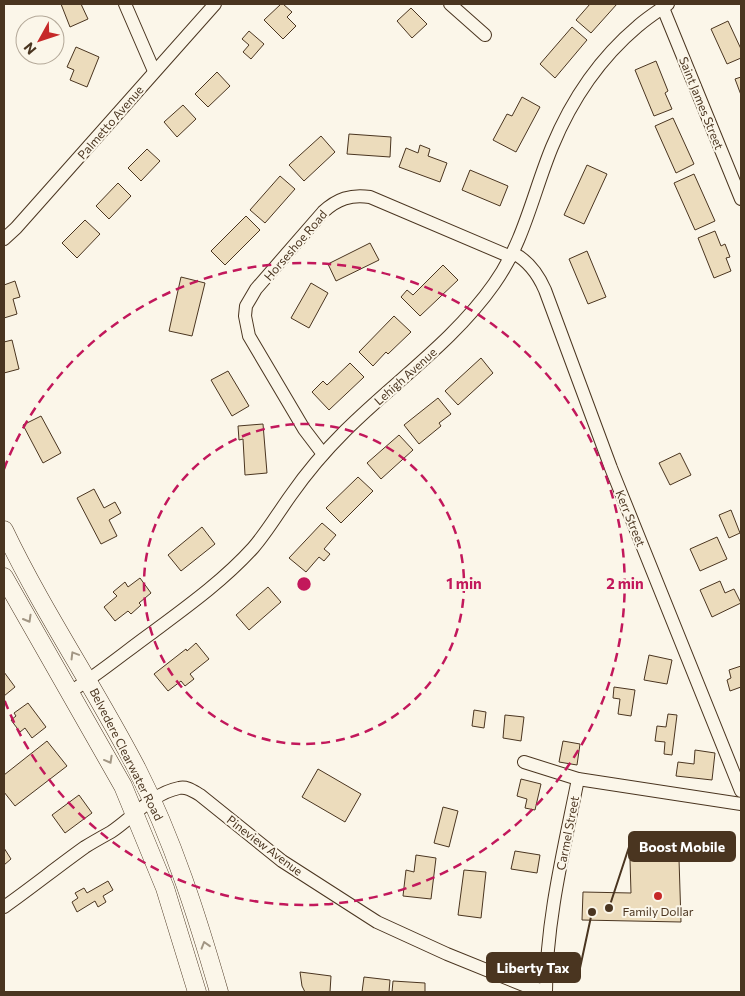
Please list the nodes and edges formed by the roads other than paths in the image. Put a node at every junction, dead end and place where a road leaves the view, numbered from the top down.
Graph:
1 (125, 4) edge
2 (214, 4) edge
3 (450, 4) edge
4 (665, 6) edge
5 (485, 35) dead end
6 (154, 72) junction
7 (741, 199) edge
8 (4, 239) edge
9 (512, 255) junction
10 (323, 454) junction
11 (4, 530) edge
12 (4, 577) edge
13 (88, 680) junction
14 (70, 692) junction
15 (524, 762) dead end
16 (578, 779) junction
17 (741, 791) edge
18 (152, 800) junction
19 (741, 804) edge
20 (135, 814) junction
21 (4, 907) edge
22 (197, 992) edge
23 (219, 992) edge
24 (546, 992) edge

1 - 6 street
2 - 6 street, Palmetto Avenue
3 - 5 street
4 - 7 street, Saint James Street
4 - 9 street, Lehigh Avenue
6 - 8 street, Palmetto Avenue
9 - 10 street, Lehigh Avenue
9 - 10 street, Horseshoe Road
9 - 17 street, Kerr Street
10 - 13 street, Lehigh Avenue
13 -> 11 main road, Belvedere Clearwater Road
12 -> 14 main road, Belvedere Clearwater Road
13 - 14 street, Lehigh Avenue
13 - 18 main road, Belvedere Clearwater Road
14 -> 20 main road, Belvedere Clearwater Road
15 - 16 street
16 - 19 street, Carmel Street
16 - 24 street, Carmel Street
18 - 20 street, Pineview Avenue
23 -> 18 main road, Belvedere Clearwater Road
18 - 24 street, Pineview Avenue
20 - 21 street, Pineview Avenue
20 - 22 main road, Belvedere Clearwater Road

